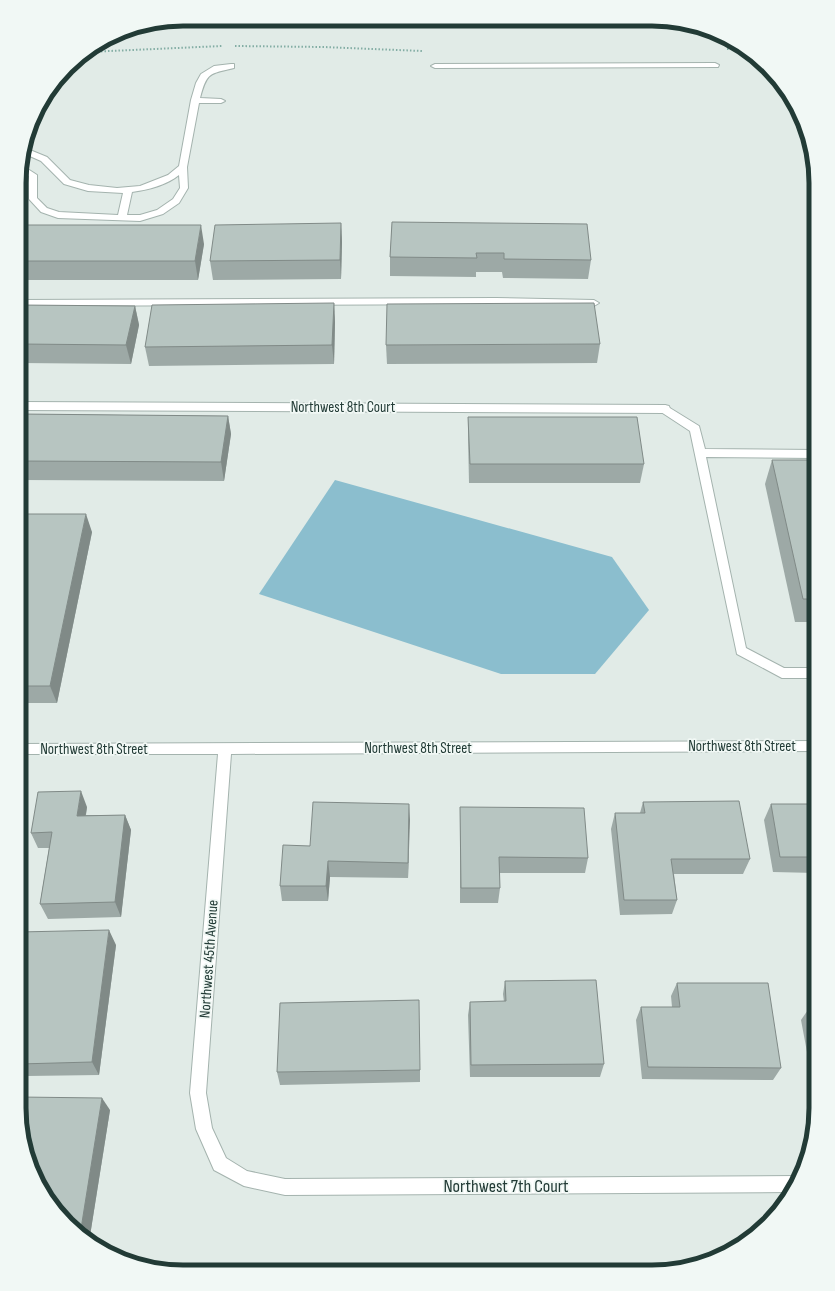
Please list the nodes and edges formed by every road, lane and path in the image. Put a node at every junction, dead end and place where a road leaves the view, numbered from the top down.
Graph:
1 (224, 46) dead end
2 (232, 46) dead end
3 (723, 49) dead end
4 (734, 49) edge
5 (426, 51) dead end
6 (97, 52) edge
7 (715, 65) dead end
8 (231, 66) dead end
9 (435, 66) dead end
10 (195, 100) junction
11 (221, 101) dead end
12 (29, 152) edge
13 (183, 167) junction
14 (26, 170) edge
15 (128, 190) junction
16 (122, 217) junction
17 (594, 302) edge
18 (26, 303) edge
19 (26, 406) edge
20 (700, 453) junction
21 (809, 454) edge
22 (809, 673) edge
23 (809, 746) edge
24 (26, 749) edge
25 (225, 749) junction
26 (220, 1164) joint
27 (790, 1184) edge

1 - 6 path
2 - 5 path
3 - 4 path
7 - 9 street
8 - 10 street
10 - 11 street
10 - 13 street
12 - 15 street
13 - 15 street
13 - 16 street
14 - 16 street
15 - 16 street
17 - 18 street
19 - 20 street, Northwest 8th Court
20 - 21 street
20 - 22 street
23 - 25 street, Northwest 8th Street
24 - 25 street, Northwest 8th Street
25 - 26 street, Northwest 45th Avenue
26 - 27 street, Northwest 7th Court

